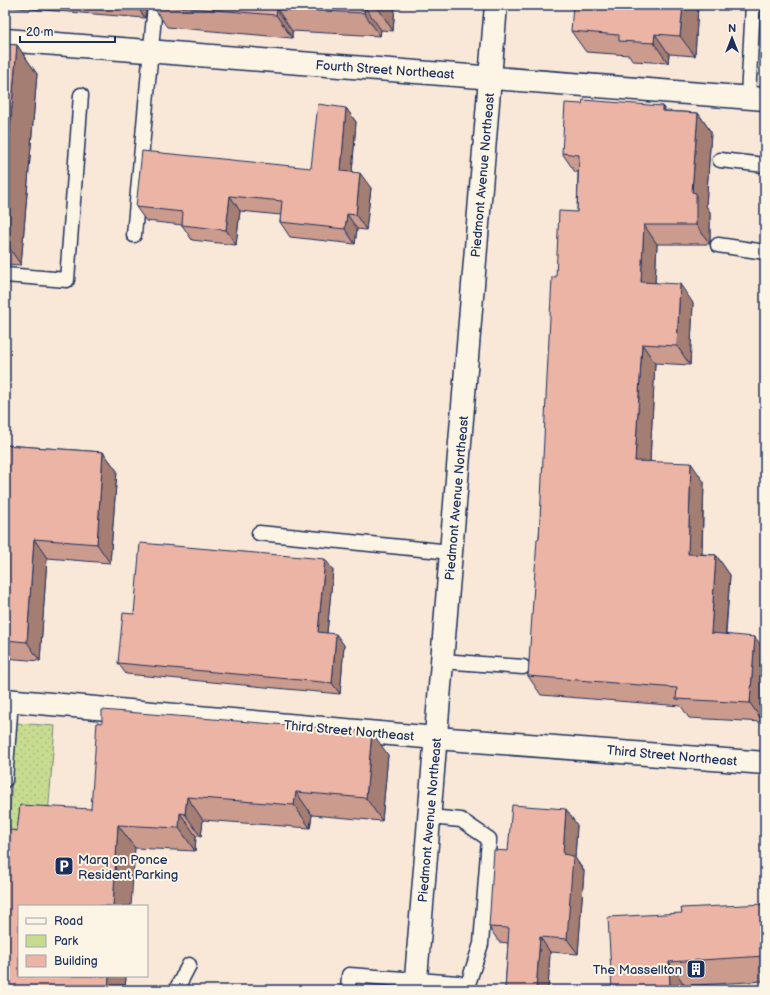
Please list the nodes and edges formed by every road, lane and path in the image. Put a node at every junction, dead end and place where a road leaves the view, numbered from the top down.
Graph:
1 (155, 5) edge
2 (496, 5) edge
3 (753, 5) edge
4 (5, 40) edge
5 (152, 52) junction
6 (490, 77) junction
7 (81, 95) dead end
8 (757, 98) edge
9 (720, 160) dead end
10 (765, 165) edge
11 (134, 235) dead end
12 (718, 245) dead end
13 (765, 252) edge
14 (5, 275) edge
15 (259, 533) dead end
16 (451, 552) junction
17 (442, 661) junction
18 (523, 667) dead end
19 (8, 701) edge
20 (436, 738) junction
21 (765, 763) edge
22 (5, 780) edge
23 (430, 817) junction
24 (189, 965) dead end
25 (416, 985) edge
26 (468, 988) edge
27 (176, 990) edge
28 (348, 990) edge

1 - 5 lane
2 - 6 street, Piedmont Avenue Northeast
3 - 8 lane
4 - 5 street, Fourth Street Northeast
5 - 6 street, Fourth Street Northeast
5 - 11 lane
6 - 8 street, Fourth Street Northeast
6 - 16 street, Piedmont Avenue Northeast
7 - 14 lane
9 - 10 lane
12 - 13 lane
15 - 16 lane
16 - 17 street, Piedmont Avenue Northeast
17 - 18 lane
17 - 20 street, Piedmont Avenue Northeast
19 - 20 street, Third Street Northeast
19 - 22 lane
20 - 21 street, Third Street Northeast
20 - 23 street, Piedmont Avenue Northeast
23 - 25 street, Piedmont Avenue Northeast
23 - 26 lane
24 - 27 lane
25 - 26 lane
25 - 28 lane

